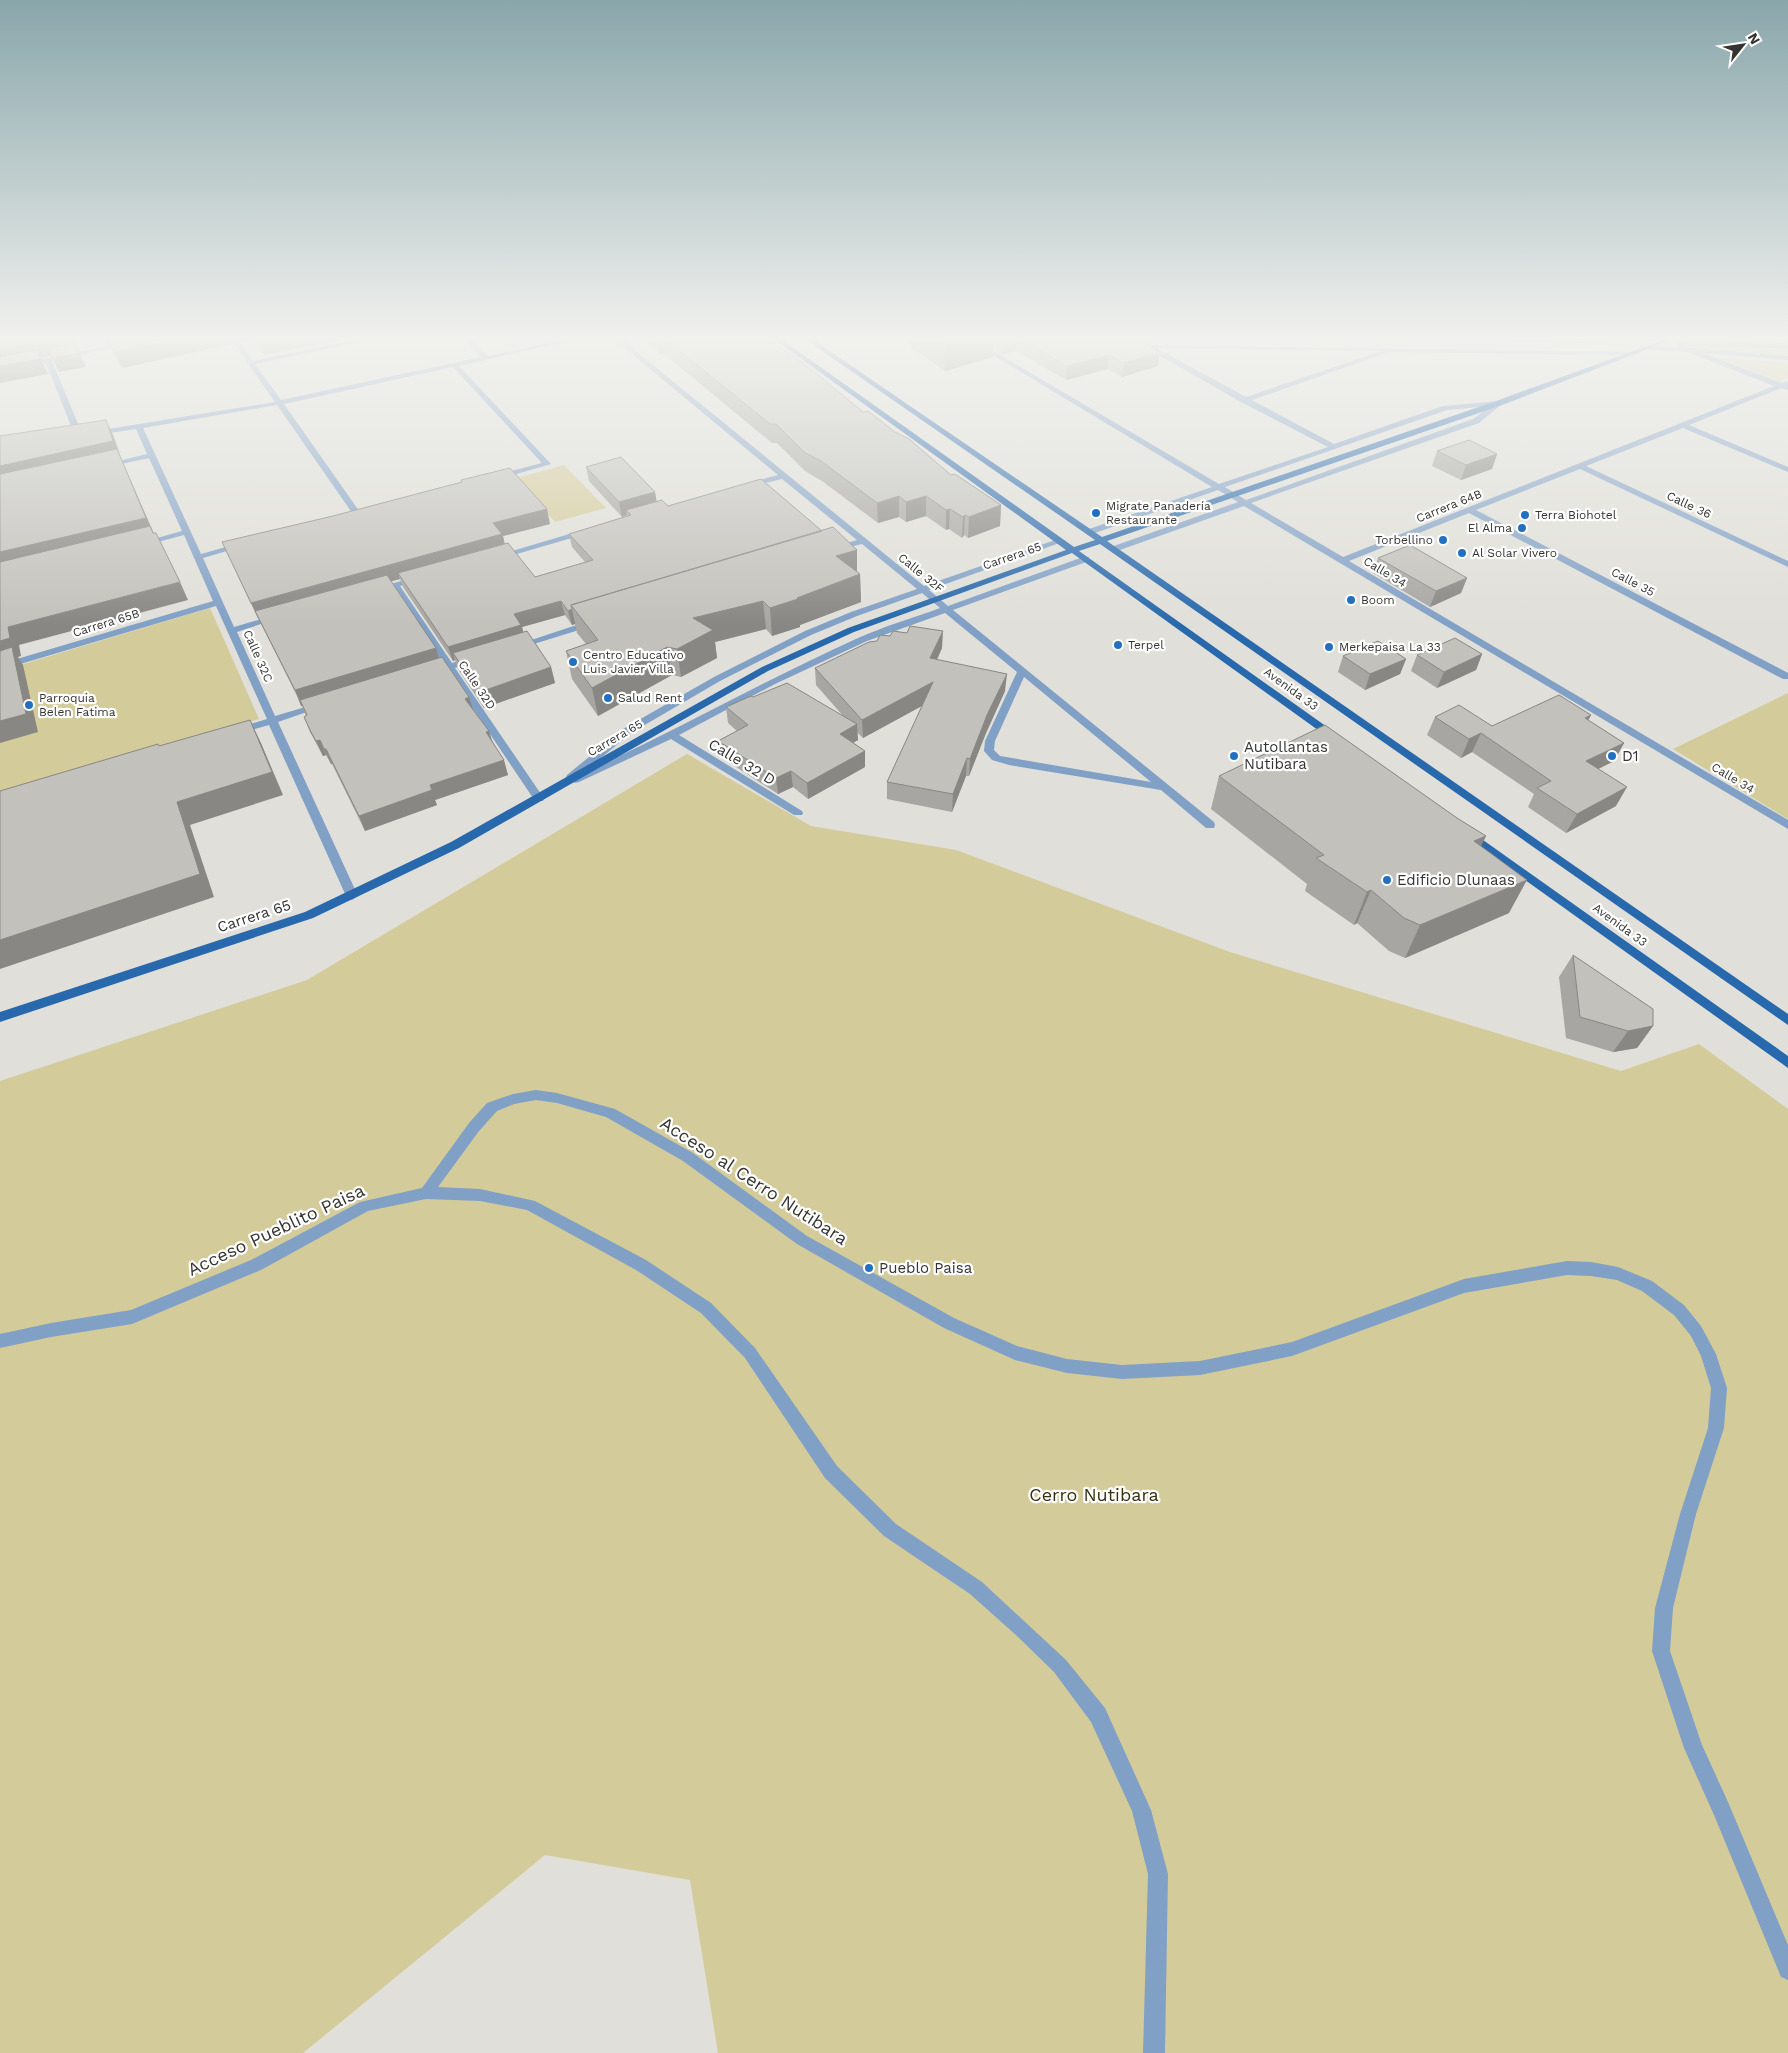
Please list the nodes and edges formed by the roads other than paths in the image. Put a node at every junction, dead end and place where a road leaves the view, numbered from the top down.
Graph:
1 (87, 435) edge
2 (142, 435) edge
3 (301, 435) edge
4 (520, 435) edge
5 (733, 435) edge
6 (911, 435) edge
7 (947, 435) edge
8 (1130, 435) edge
9 (1311, 435) edge
10 (1369, 435) edge
11 (1407, 435) edge
12 (1437, 435) edge
13 (1658, 435) edge
14 (1706, 435) edge
15 (79, 436) joint
16 (70, 437) edge
17 (1334, 447) junction
18 (151, 455) junction
19 (1580, 466) junction
20 (95, 468) edge
21 (1788, 470) edge
22 (783, 476) junction
23 (490, 480) edge
24 (1218, 487) junction
25 (737, 489) edge
26 (1244, 503) junction
27 (1469, 510) junction
28 (368, 512) edge
29 (358, 515) junction
30 (349, 517) edge
31 (599, 528) edge
32 (186, 532) junction
33 (1088, 532) junction
34 (1060, 541) junction
35 (862, 542) junction
36 (245, 545) edge
37 (130, 546) edge
38 (1114, 549) junction
39 (825, 553) edge
40 (198, 557) junction
41 (488, 559) edge
42 (1086, 559) junction
43 (1342, 561) junction
44 (1788, 564) edge
45 (423, 577) edge
46 (395, 585) junction
47 (922, 590) junction
48 (366, 593) edge
49 (218, 602) junction
50 (946, 610) junction
51 (280, 617) edge
52 (600, 621) edge
53 (231, 630) junction
54 (506, 649) edge
55 (478, 658) edge
56 (450, 666) junction
57 (0, 668) edge
58 (1022, 671) junction
59 (422, 675) edge
60 (1787, 676) edge
61 (328, 703) edge
62 (272, 720) junction
63 (226, 734) edge
64 (670, 735) junction
65 (1343, 744) edge
66 (1164, 787) junction
67 (557, 788) junction
68 (539, 799) junction
69 (798, 813) dead end
70 (1210, 825) dead end
71 (1788, 825) edge
72 (1464, 830) edge
73 (352, 896) junction
74 (0, 1017) edge
75 (1788, 1020) edge
76 (1788, 1062) edge
77 (426, 1193) junction
78 (0, 1341) edge
79 (1788, 1970) edge
80 (1154, 2053) edge

1 - 15 street
2 - 18 street, Calle 32C
3 - 29 street
4 - 23 street
5 - 22 street, Calle 32F
6 - 34 main road, Avenida 33
7 - 33 main road, Avenida 33
8 - 24 street, Calle 34
9 - 17 street
10 - 17 street, Carrera 65
11 - 67 main road, Carrera 65
12 - 26 street, Carrera 65
13 - 19 street, Carrera 64B
14 - 21 street
15 - 16 street
17 - 24 street, Carrera 65
18 - 20 street
18 - 32 street, Calle 32C
19 - 27 street, Carrera 64B
19 - 44 street, Calle 36
22 - 25 street
22 - 35 street, Calle 32F
24 - 26 street, Calle 34
24 - 33 street, Carrera 65
26 - 38 street, Carrera 65
26 - 43 street, Calle 34
27 - 43 street, Carrera 64B
27 - 60 street, Calle 35
28 - 29 street
29 - 30 street
31 - 41 street
32 - 37 street
32 - 40 street, Calle 32C
33 - 38 main road, Avenida 33
34 - 42 main road, Avenida 33
34 - 47 street, Carrera 65
35 - 39 street
35 - 47 street, Calle 32F
36 - 40 street
38 - 75 main road, Avenida 33
40 - 49 street, Calle 32C
42 - 50 street, Carrera 65
42 - 65 main road, Avenida 33
43 - 71 street, Calle 34
45 - 46 street
46 - 48 street
46 - 56 street, Calle 32D
47 - 50 street, Calle 32F
47 - 67 street, Carrera 65
49 - 53 street, Calle 32C
49 - 57 street, Carrera 65B
50 - 58 street, Calle 32F
50 - 64 street, Carrera 65
51 - 53 street
52 - 54 street
53 - 62 street, Calle 32C
55 - 56 street
56 - 59 street
56 - 68 street, Calle 32D
58 - 66 street, Calle 32F
58 - 66 street
61 - 62 street
62 - 63 street
62 - 73 street, Calle 32C
64 - 67 street, Carrera 65
64 - 69 street, Calle 32 D
66 - 70 street, Calle 32F
67 - 68 main road, Carrera 65
68 - 73 main road, Carrera 65
72 - 76 main road, Avenida 33
73 - 74 main road, Carrera 65
77 - 78 street, Acceso Pueblito Paisa
77 - 79 street, Acceso al Cerro Nutibara
77 - 80 street, Acceso Pueblito Paisa

